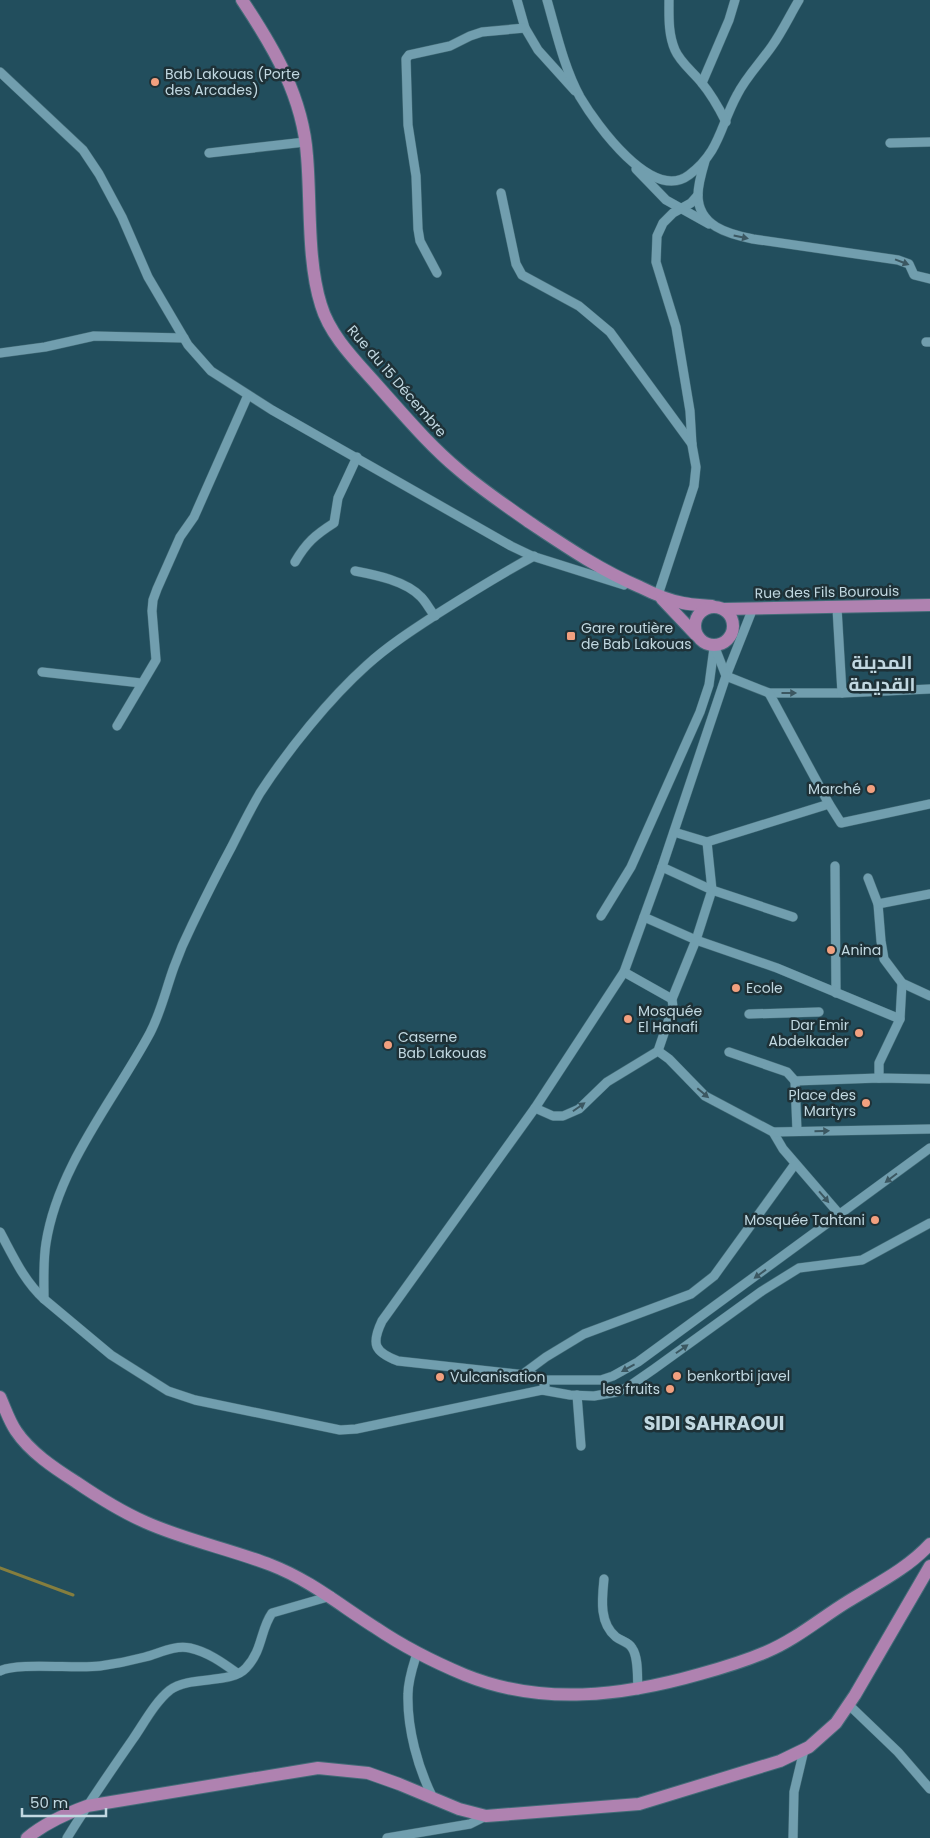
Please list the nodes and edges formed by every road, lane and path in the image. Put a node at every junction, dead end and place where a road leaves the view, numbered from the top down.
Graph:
1 (242, 0) edge
2 (517, 0) edge
3 (547, 0) edge
4 (669, 0) edge
5 (735, 0) edge
6 (799, 0) edge
7 (525, 28) junction
8 (0, 72) edge
9 (702, 83) junction
10 (580, 96) junction
11 (726, 122) junction
12 (305, 142) junction
13 (930, 142) edge
14 (890, 143) dead end
15 (209, 153) dead end
16 (623, 154) junction
17 (705, 160) junction
18 (501, 193) dead end
19 (698, 195) junction
20 (680, 209) junction
21 (718, 229) junction
22 (437, 273) dead end
23 (930, 279) edge
24 (184, 338) junction
25 (0, 353) edge
26 (248, 395) junction
27 (692, 445) junction
28 (357, 458) junction
29 (534, 556) junction
30 (295, 562) dead end
31 (355, 571) dead end
32 (658, 595) junction
33 (930, 604) edge
34 (718, 608) junction
35 (752, 608) junction
36 (837, 608) junction
37 (435, 616) junction
38 (697, 636) junction
39 (714, 645) junction
40 (42, 672) dead end
41 (726, 676) junction
42 (141, 683) junction
43 (930, 689) edge
44 (769, 693) junction
45 (842, 693) junction
46 (117, 726) dead end
47 (829, 804) junction
48 (930, 804) edge
49 (674, 832) junction
50 (707, 842) junction
51 (835, 866) dead end
52 (662, 868) junction
53 (868, 878) dead end
54 (712, 890) junction
55 (930, 894) edge
56 (878, 904) junction
57 (601, 916) dead end
58 (644, 917) junction
59 (793, 917) dead end
60 (696, 940) junction
61 (624, 972) junction
62 (902, 983) junction
63 (836, 993) junction
64 (930, 996) edge
65 (672, 1000) junction
66 (818, 1012) dead end
67 (749, 1014) dead end
68 (900, 1018) junction
69 (658, 1051) junction
70 (729, 1052) dead end
71 (879, 1078) junction
72 (930, 1079) edge
73 (795, 1081) junction
74 (535, 1108) junction
75 (930, 1128) edge
76 (797, 1131) junction
77 (773, 1132) junction
78 (930, 1148) edge
79 (795, 1164) junction
80 (840, 1215) junction
81 (930, 1222) edge
82 (0, 1232) edge
83 (44, 1299) junction
84 (523, 1374) junction
85 (542, 1380) junction
86 (542, 1390) junction
87 (577, 1395) junction
88 (0, 1397) edge
89 (581, 1446) dead end
90 (930, 1544) edge
91 (930, 1566) edge
92 (604, 1579) dead end
93 (331, 1596) junction
94 (417, 1653) junction
95 (0, 1671) edge
96 (237, 1673) junction
97 (638, 1690) junction
98 (848, 1705) junction
99 (804, 1750) junction
100 (930, 1789) edge
101 (434, 1798) junction
102 (87, 1806) junction
103 (486, 1816) junction
104 (27, 1838) edge
105 (67, 1838) edge
106 (387, 1838) edge
107 (793, 1838) edge

1 - 12 main road, Rue du 15 Décembre
2 - 7 street
3 - 10 street
4 - 9 street
5 - 9 street
6 - 11 street
7 - 10 street
7 - 22 street
8 - 24 street
9 - 11 street
10 - 16 street
11 - 17 street
12 - 15 street
12 - 32 main road, Rue du 15 Décembre
13 - 14 street
16 - 17 street
16 - 20 street
17 - 19 street
18 - 27 street
19 - 20 street
19 - 21 street
20 - 21 street
20 - 27 street
21 -> 23 street
24 - 25 street
24 - 26 street
26 - 28 street
26 - 42 street
27 - 32 street
28 - 29 street
28 - 30 street
29 - 32 street
29 - 37 street
31 - 37 street
32 - 34 main road, Rue du 15 Décembre
32 - 38 main road
33 - 36 main road, Rue des Fils Bourouis
34 - 35 main road, Rue des Fils Bourouis
34 - 38 main road
34 - 39 main road
35 - 36 main road, Rue des Fils Bourouis
35 - 41 street
36 - 45 street
37 - 83 street
38 - 39 main road
39 - 41 street
39 - 57 street
40 - 42 street
41 - 44 street
41 - 49 street
42 - 46 street
43 - 45 street
44 -> 45 street
44 - 47 street
47 - 48 street
47 - 50 street
49 - 50 street
49 - 52 street
50 - 54 street
51 - 63 street
52 - 54 street
52 - 58 street
53 - 56 street
54 - 59 street
54 - 60 street
55 - 56 street
56 - 62 street
58 - 60 street
58 - 61 street
60 - 63 street
60 - 65 street
61 - 65 street
61 - 74 street
62 - 64 street
62 - 68 street
63 - 68 street
65 - 69 street
66 - 67 street
68 - 71 street
74 -> 69 street
69 -> 77 street
70 - 73 street
71 - 72 street
71 - 73 street
73 - 76 street
74 - 84 street
76 -> 75 street
76 - 77 street
77 - 79 street
78 -> 80 street
79 -> 80 street
79 - 84 street
80 -> 85 street
87 -> 81 street
82 - 83 street
83 - 86 street
84 - 85 street
85 - 86 street
86 - 87 street
87 - 89 street
88 - 93 main road
90 - 97 main road
91 - 98 main road
92 - 97 street
93 - 94 main road
93 - 96 street
94 - 97 main road
94 - 101 street
95 - 96 street
96 - 102 street
98 - 99 main road
98 - 100 street
99 - 103 main road
99 - 107 street
101 - 102 main road
101 - 103 main road
102 - 104 main road
102 - 105 street
103 - 106 street

